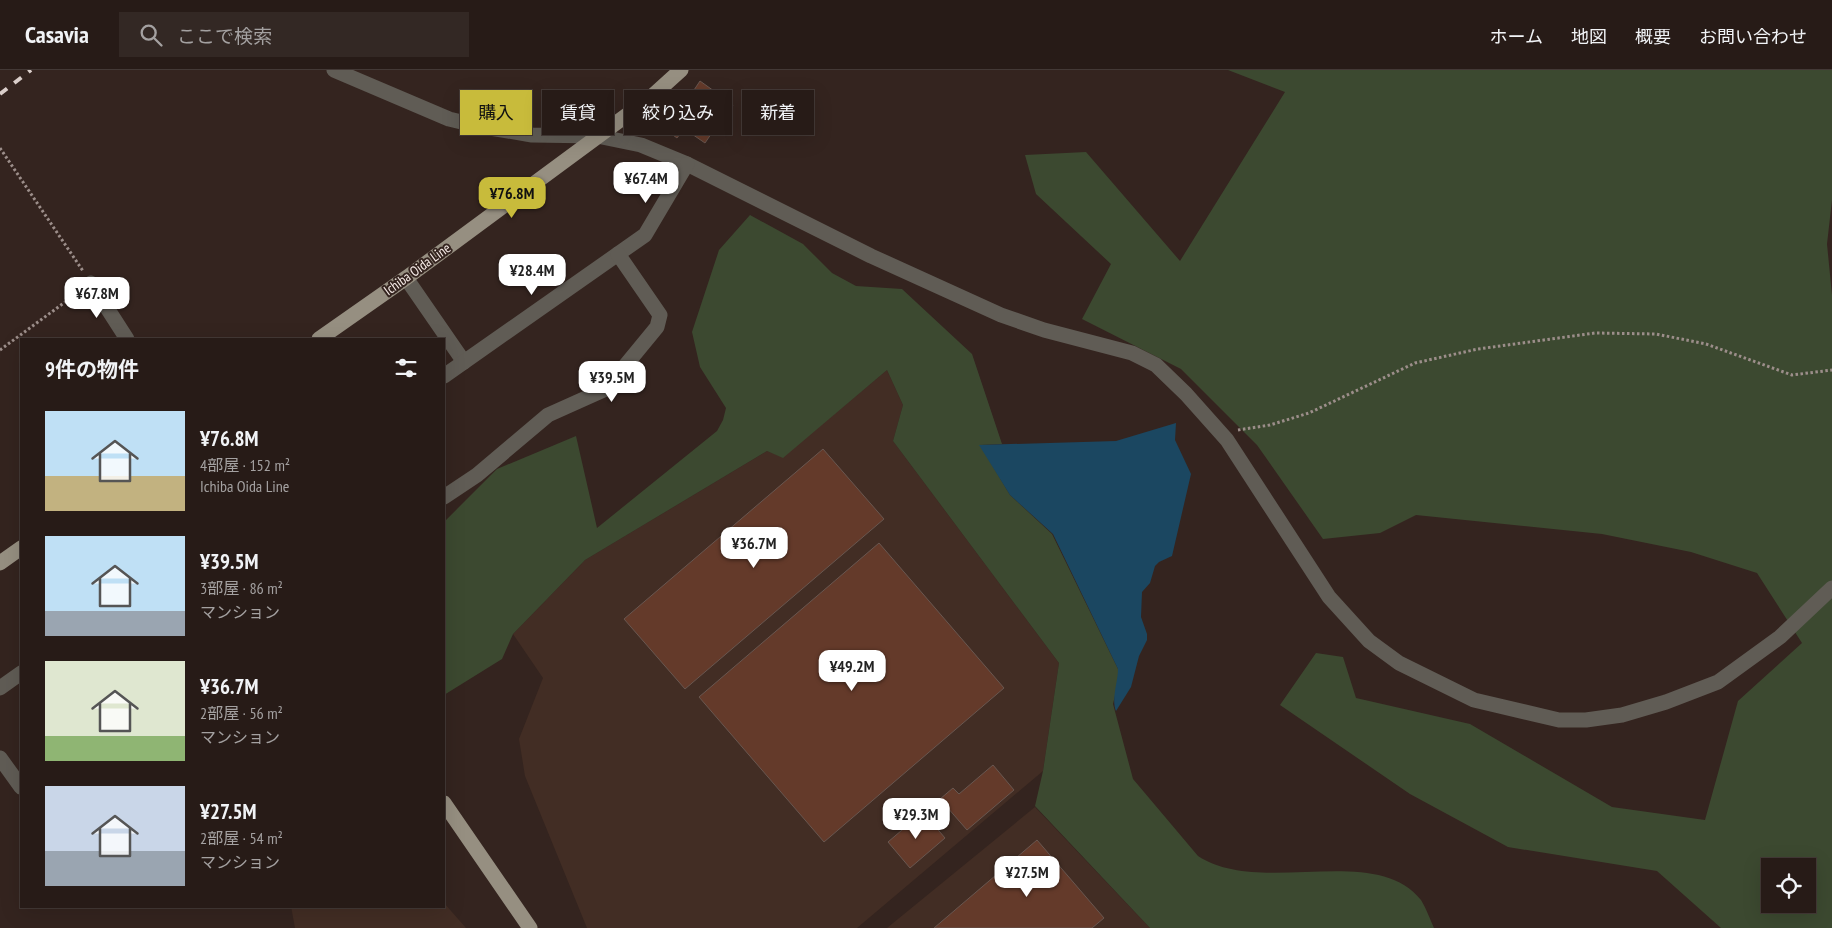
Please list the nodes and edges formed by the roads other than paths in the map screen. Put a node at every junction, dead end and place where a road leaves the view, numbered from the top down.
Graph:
1 (334, 70) edge
2 (681, 70) edge
3 (597, 136) junction
4 (687, 164) junction
5 (618, 254) junction
6 (406, 278) junction
7 (92, 283) road end
8 (126, 338) edge
9 (320, 338) edge
10 (464, 362) junction
11 (445, 375) edge
12 (445, 496) edge
13 (20, 549) edge
14 (0, 563) edge
15 (1832, 588) edge
16 (20, 674) edge
17 (0, 688) edge
18 (0, 758) edge
19 (20, 786) edge
20 (445, 804) edge
21 (530, 928) edge

1 - 3 street
2 - 3 main road, Ichiba Oida Line
3 - 4 street
3 - 6 main road, Ichiba Oida Line
4 - 5 street
4 - 15 street
5 - 10 street
5 - 12 street
6 - 9 main road, Ichiba Oida Line
6 - 10 street
7 - 8 street
10 - 11 street
13 - 14 main road
16 - 17 street
18 - 19 street
20 - 21 main road

